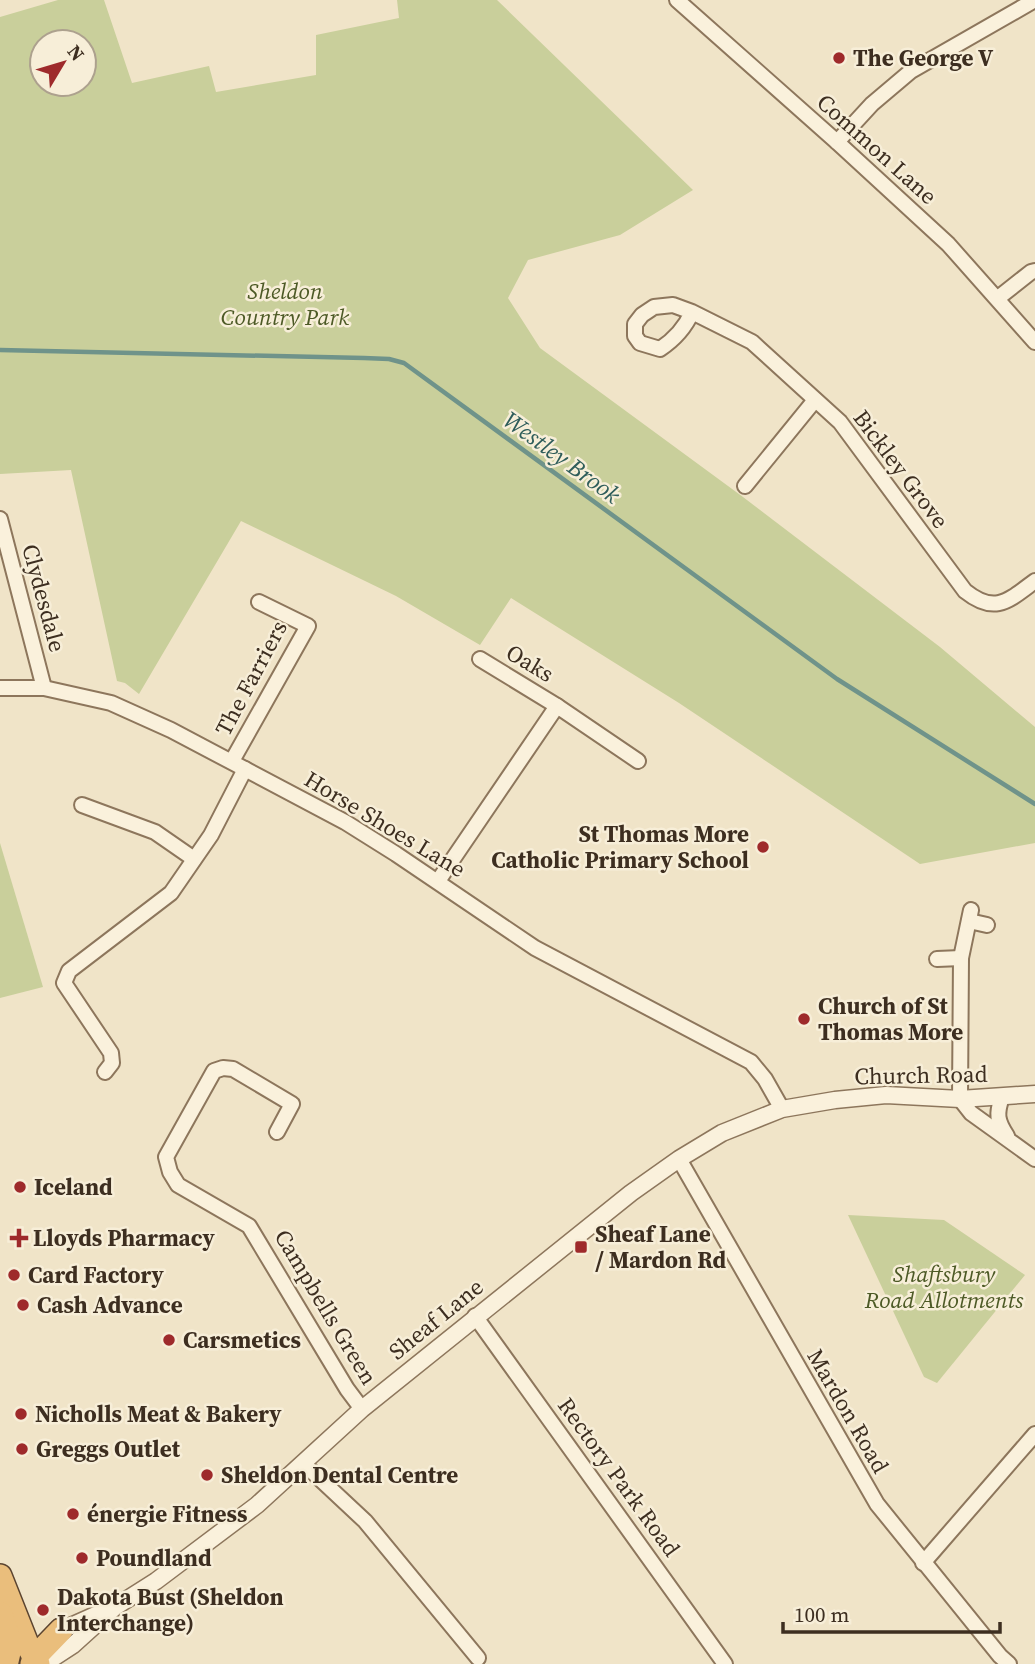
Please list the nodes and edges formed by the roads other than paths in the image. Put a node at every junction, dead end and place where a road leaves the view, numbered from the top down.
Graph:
1 (677, 0) edge
2 (1035, 1) edge
3 (837, 142) junction
4 (1035, 271) edge
5 (998, 298) junction
6 (692, 312) dead end
7 (1035, 342) edge
8 (816, 400) junction
9 (745, 486) dead end
10 (0, 519) edge
11 (1035, 581) edge
12 (259, 602) dead end
13 (480, 659) dead end
14 (0, 688) edge
15 (44, 688) junction
16 (557, 706) junction
17 (232, 761) junction
18 (638, 761) dead end
19 (245, 768) junction
20 (82, 805) dead end
21 (194, 859) junction
22 (438, 881) junction
23 (987, 925) dead end
24 (937, 958) dead end
25 (961, 958) junction
26 (105, 1072) dead end
27 (1035, 1094) edge
28 (1002, 1097) junction
29 (960, 1098) junction
30 (808, 1104) joint
31 (782, 1110) junction
32 (277, 1132) dead end
33 (1014, 1146) junction
34 (679, 1159) junction
35 (1035, 1159) edge
36 (475, 1317) junction
37 (362, 1409) junction
38 (1035, 1434) edge
39 (304, 1464) junction
40 (923, 1563) junction
41 (0, 1576) edge
42 (0, 1611) edge
43 (67, 1637) joint
44 (19, 1658) edge
45 (478, 1658) dead end
46 (725, 1664) edge
47 (1009, 1664) edge

1 - 3 street, Common Lane
2 - 3 street
3 - 5 street, Common Lane
4 - 5 street
5 - 7 street, Common Lane
6 - 8 street, Bickley Grove
8 - 9 street
8 - 11 street, Bickley Grove
10 - 15 street, Clydesdale
12 - 17 street, The Farriers
13 - 16 street, Oaks
14 - 15 street, Horse Shoes Lane
15 - 17 street, Horse Shoes Lane
16 - 18 street, Oaks
16 - 22 street
17 - 19 street, Horse Shoes Lane
19 - 21 street
19 - 22 street, Horse Shoes Lane
20 - 21 street
21 - 26 street
22 - 31 street, Horse Shoes Lane
23 - 25 street
24 - 25 street
25 - 29 street
27 - 28 street, Church Road
28 - 29 street, Church Road
28 - 33 street
29 - 30 street, Church Road
29 - 33 street
30 - 31 street, Sheaf Lane
31 - 34 street, Sheaf Lane
32 - 37 street, Campbells Green
33 - 35 street
34 - 36 street, Sheaf Lane
34 - 40 street, Mardon Road
36 - 37 street, Sheaf Lane
36 - 46 street, Rectory Park Road
37 - 39 street, Sheaf Lane
38 - 40 street
39 - 43 street, Sheaf Lane
39 - 45 street
40 - 47 street, Mardon Road
41 - 44 highway
42 - 44 highway
43 - 44 highway

